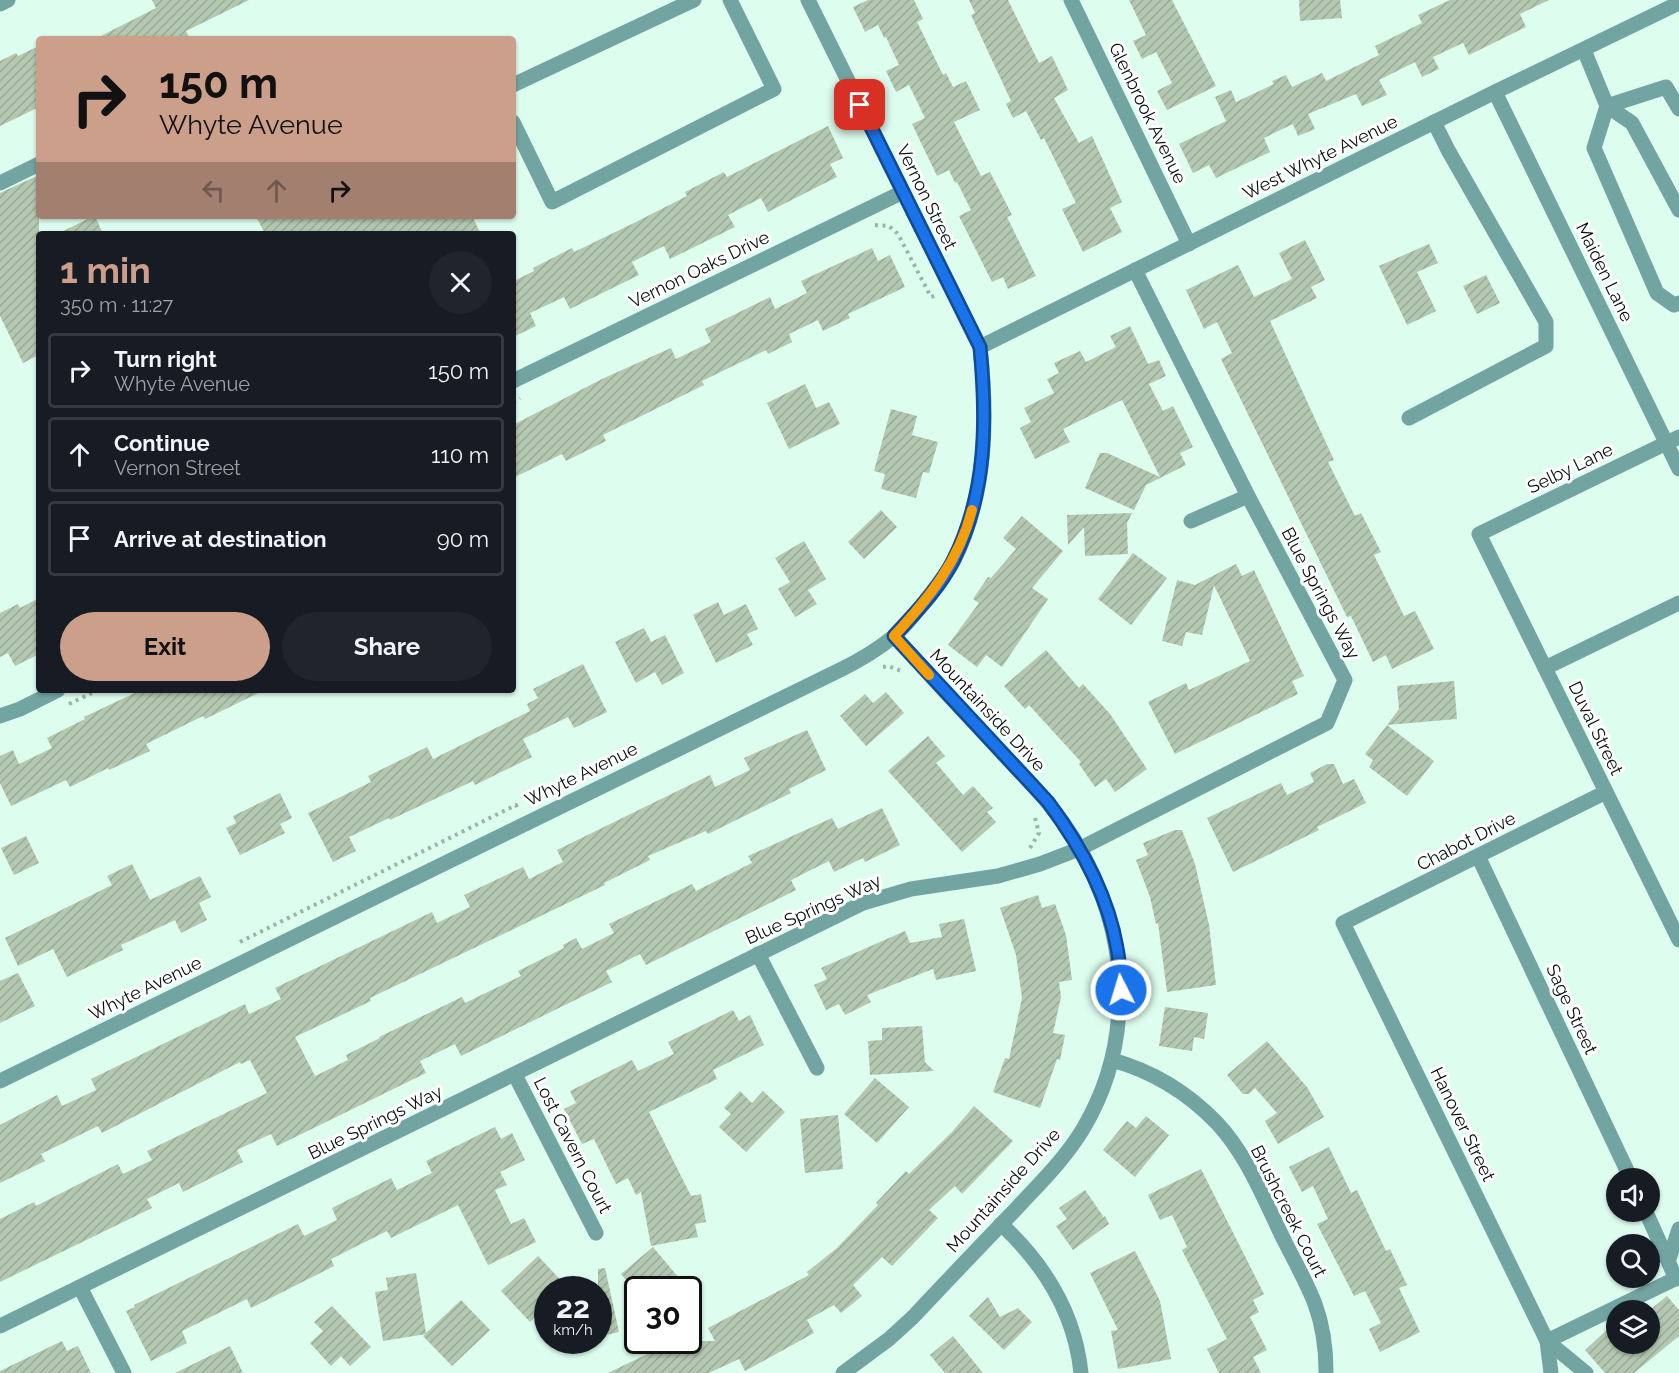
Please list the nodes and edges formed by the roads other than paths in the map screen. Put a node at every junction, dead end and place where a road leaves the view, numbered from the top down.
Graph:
1 (8, 0) edge
2 (694, 0) edge
3 (730, 0) edge
4 (808, 0) edge
5 (1071, 0) edge
6 (1679, 3) edge
7 (0, 4) edge
8 (1584, 50) junction
9 (516, 83) edge
10 (1495, 92) junction
11 (1607, 106) junction
12 (1679, 109) edge
13 (1434, 122) junction
14 (516, 128) edge
15 (36, 165) edge
16 (0, 183) edge
17 (903, 192) junction
18 (1679, 210) edge
19 (1188, 244) junction
20 (1135, 270) junction
21 (1679, 303) edge
22 (980, 347) junction
23 (516, 380) edge
24 (1409, 418) dead end
25 (1673, 440) edge
26 (1679, 469) edge
27 (1248, 496) junction
28 (1191, 521) dead end
29 (1479, 534) joint
30 (1679, 603) edge
31 (894, 636) junction
32 (1545, 668) junction
33 (52, 693) edge
34 (0, 716) edge
35 (1606, 792) junction
36 (1079, 849) junction
37 (1478, 856) junction
38 (1344, 923) joint
39 (1679, 940) edge
40 (758, 954) junction
41 (1112, 1059) junction
42 (817, 1068) dead end
43 (515, 1075) junction
44 (0, 1081) edge
45 (1626, 1168) edge
46 (1651, 1222) edge
47 (1001, 1224) junction
48 (1679, 1229) edge
49 (596, 1233) dead end
50 (1669, 1259) junction
51 (1677, 1278) edge
52 (81, 1287) junction
53 (0, 1326) edge
54 (1547, 1341) junction
55 (1326, 1371) dead end
56 (124, 1373) edge
57 (843, 1373) edge
58 (1081, 1373) edge
59 (1551, 1373) edge
60 (1586, 1373) edge

1 - 7 street
2 - 9 street
3 - 14 street
4 - 17 street, Vernon Street
5 - 19 street, Glenbrook Avenue
6 - 8 street, West Whyte Avenue
8 - 10 street, West Whyte Avenue
8 - 11 street
10 - 13 street, West Whyte Avenue
10 - 25 street, Maiden Lane
11 - 12 street
11 - 18 street
11 - 21 street
13 - 19 street, West Whyte Avenue
13 - 24 street
15 - 16 street
17 - 22 street, Vernon Street
17 - 23 street, Vernon Oaks Drive
19 - 20 street, West Whyte Avenue
20 - 22 street, West Whyte Avenue
20 - 27 street, Blue Springs Way
22 - 31 street, Whyte Avenue
25 - 26 street, Maiden Lane
25 - 29 street, Selby Lane
27 - 28 street
27 - 36 street, Blue Springs Way
29 - 32 street, Duval Street
30 - 32 street
31 - 36 street, Mountainside Drive
31 - 44 street, Whyte Avenue
32 - 35 street, Duval Street
33 - 34 street
35 - 37 street, Chabot Drive
35 - 39 street, Duval Street
36 - 40 street, Blue Springs Way
36 - 41 street, Mountainside Drive
37 - 38 street, Chabot Drive
37 - 45 street, Sage Street
38 - 54 street, Hanover Street
40 - 42 street
40 - 43 street, Blue Springs Way
41 - 47 street, Mountainside Drive
41 - 55 street, Brushcreek Court
43 - 49 street, Lost Cavern Court
43 - 52 street, Blue Springs Way
46 - 50 street
47 - 57 street, Mountainside Drive
47 - 58 street
48 - 50 street
50 - 51 street
51 - 54 street
52 - 53 street, Blue Springs Way
52 - 56 street
54 - 59 street
54 - 60 street

